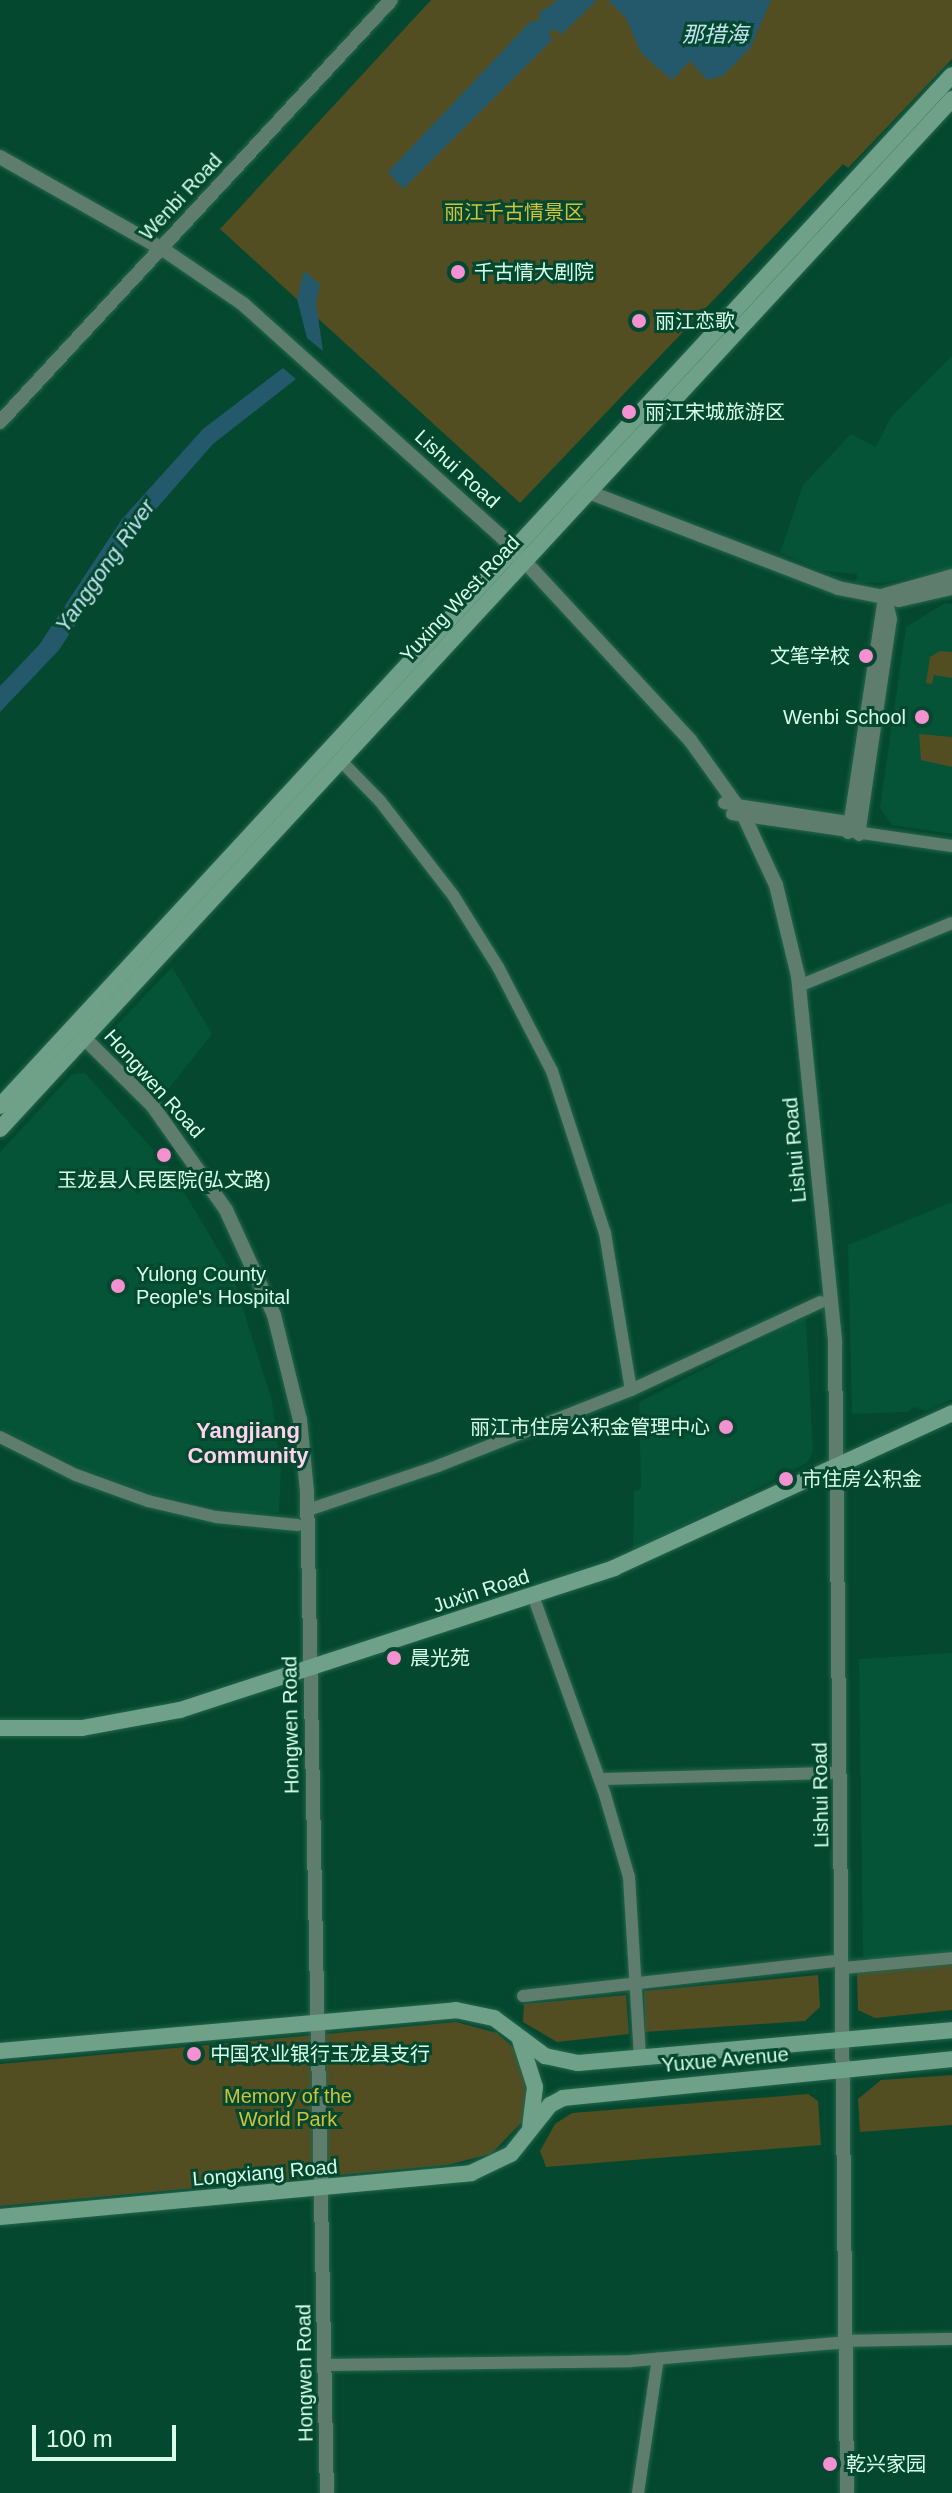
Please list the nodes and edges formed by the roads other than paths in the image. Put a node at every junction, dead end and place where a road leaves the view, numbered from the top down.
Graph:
1 (391, 0) edge
2 (952, 75) edge
3 (952, 99) edge
4 (0, 157) edge
5 (0, 168) edge
6 (158, 252) junction
7 (0, 422) edge
8 (579, 489) junction
9 (516, 557) junction
10 (952, 576) edge
11 (952, 588) edge
12 (885, 595) junction
13 (340, 760) junction
14 (734, 810) junction
15 (854, 829) junction
16 (952, 846) edge
17 (952, 923) edge
18 (799, 986) junction
19 (76, 1036) junction
20 (0, 1106) edge
21 (0, 1129) edge
22 (821, 1302) junction
23 (631, 1390) junction
24 (952, 1413) edge
25 (952, 1423) edge
26 (0, 1437) edge
27 (832, 1474) junction
28 (308, 1510) junction
29 (298, 1525) junction
30 (536, 1604) junction
31 (306, 1674) junction
32 (0, 1728) edge
33 (0, 1738) edge
34 (831, 1773) junction
35 (600, 1779) junction
36 (952, 1958) edge
37 (838, 1965) junction
38 (636, 1980) junction
39 (523, 1996) dead end
40 (313, 2022) junction
41 (952, 2030) edge
42 (516, 2034) junction
43 (839, 2040) junction
44 (0, 2051) edge
45 (640, 2059) junction
46 (952, 2059) edge
47 (839, 2069) junction
48 (524, 2142) junction
49 (316, 2188) junction
50 (0, 2217) edge
51 (952, 2339) edge
52 (842, 2342) junction
53 (658, 2358) junction
54 (325, 2365) junction
55 (318, 2493) edge
56 (327, 2493) edge
57 (638, 2493) edge
58 (838, 2493) edge
59 (847, 2493) edge

1 - 6 street, Wenbi Road
2 - 8 main road, Yuxing West Road
3 - 8 main road, Yuxing West Road
4 - 6 street, Lishui Road
5 - 6 street, Lishui Road
6 - 7 street, Wenbi Road
6 - 9 street, Lishui Road
8 - 9 main road, Yuxing West Road
8 - 12 street
9 - 13 main road, Yuxing West Road
9 - 14 street, Lishui Road
9 - 19 main road, Yuxing West Road
10 - 12 street
11 - 12 street
12 - 15 street
13 - 19 main road, Yuxing West Road
13 - 23 street
14 - 15 street
14 - 18 street, Lishui Road
14 - 22 street, Lishui Road
15 - 16 street
17 - 18 street
18 - 27 street, Lishui Road
19 - 20 main road, Yuxing West Road
19 - 21 main road, Yuxing West Road
19 - 28 street, Hongwen Road
19 - 29 street, Hongwen Road
22 - 23 street
22 - 27 street, Lishui Road
23 - 28 street
24 - 27 main road, Juxin Road
25 - 27 main road, Juxin Road
26 - 29 street
27 - 30 main road, Juxin Road
27 - 31 main road, Juxin Road
27 - 34 street, Lishui Road
27 - 37 street, Lishui Road
28 - 31 street, Hongwen Road
29 - 31 street, Hongwen Road
30 - 31 main road, Juxin Road
30 - 35 street
31 - 32 main road, Juxin Road
31 - 33 main road, Juxin Road
31 - 40 street, Hongwen Road
34 - 35 street
34 - 37 street, Lishui Road
35 - 38 street
36 - 37 street
37 - 38 street
37 - 43 street, Lishui Road
38 - 39 street
38 - 45 street
40 - 42 main road
40 - 44 main road
40 - 49 street, Hongwen Road
41 - 43 main road, Yuxue Avenue
42 - 45 main road, Yuxue Avenue
42 - 48 main road
43 - 45 main road, Yuxue Avenue
43 - 47 street, Lishui Road
46 - 47 main road, Yuxue Avenue
47 - 48 main road, Yuxue Avenue
47 - 52 street, Lishui Road
48 - 49 main road, Longxiang Road
49 - 50 main road, Longxiang Road
49 - 54 street, Hongwen Road
49 - 55 street, Hongwen Road
51 - 52 street
52 - 53 street
52 - 58 street, Lishui Road
52 - 59 street, Lishui Road
53 - 54 street
53 - 57 street
54 - 56 street, Hongwen Road

